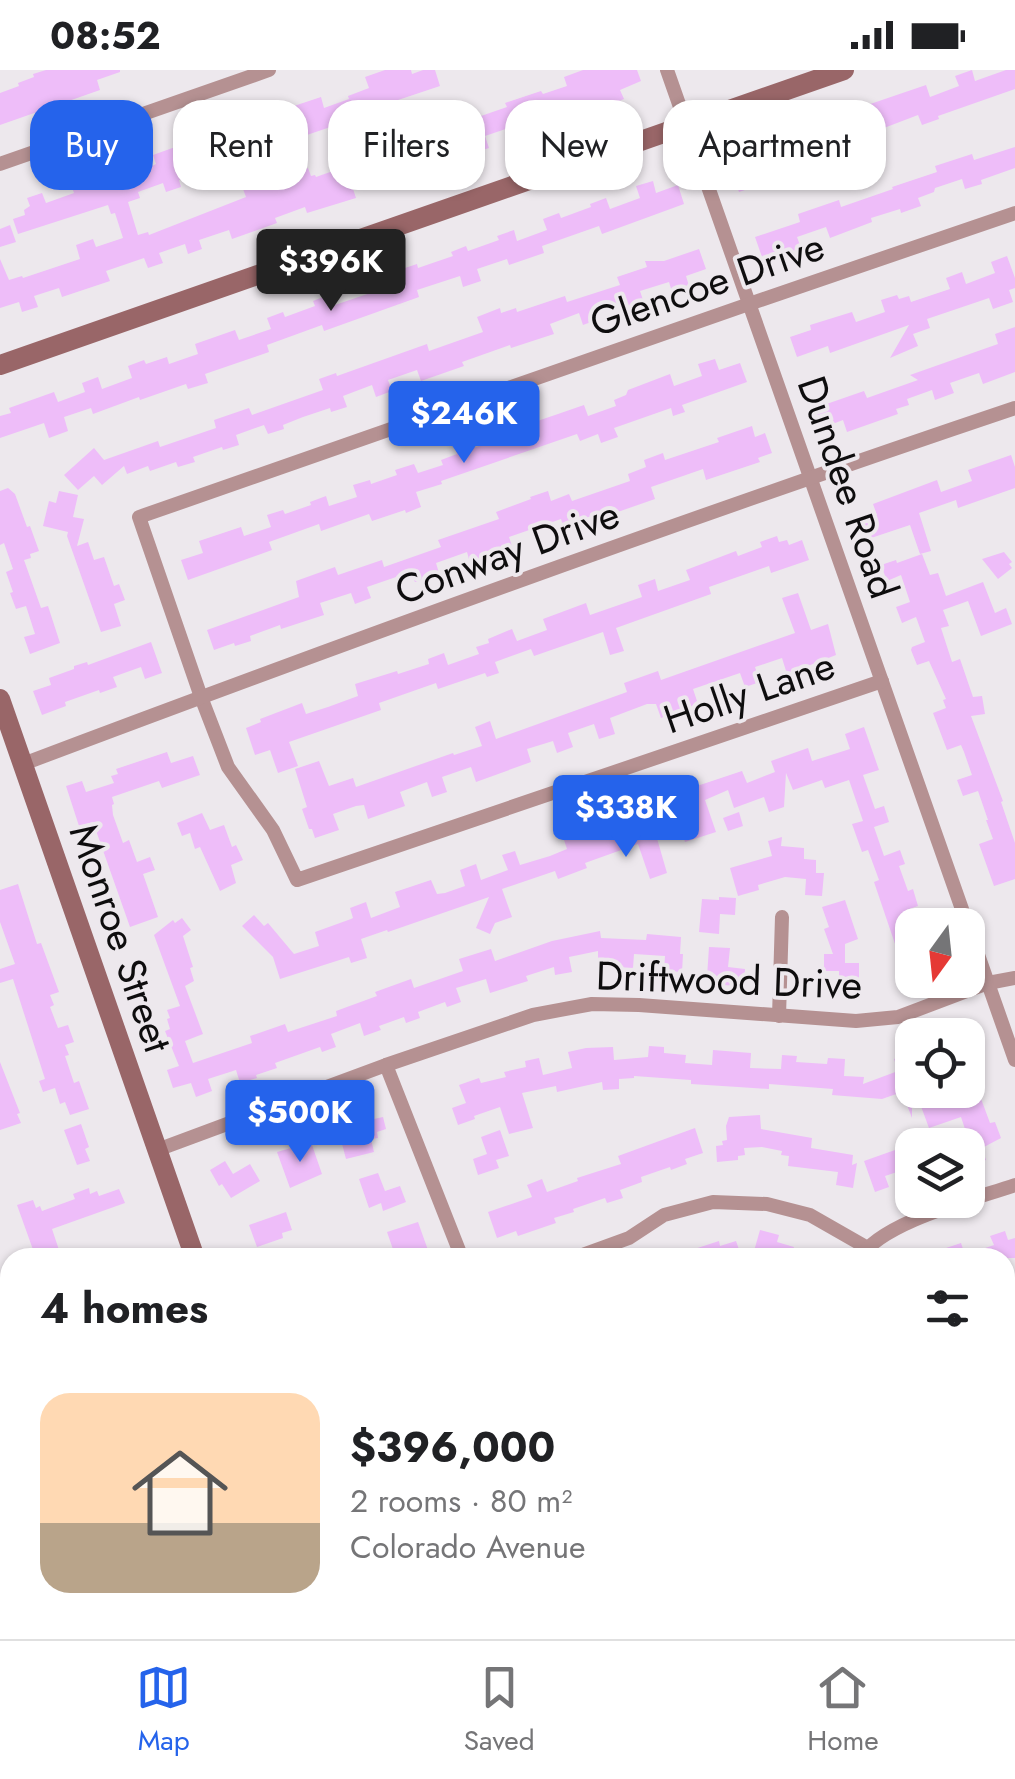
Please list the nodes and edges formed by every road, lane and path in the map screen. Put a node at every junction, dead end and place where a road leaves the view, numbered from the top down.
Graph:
1 (269, 70) edge
2 (668, 70) edge
3 (844, 70) edge
4 (679, 100) edge
5 (759, 100) edge
6 (663, 134) edge
7 (0, 164) edge
8 (710, 190) edge
9 (1015, 213) edge
10 (749, 304) junction
11 (0, 365) edge
12 (1015, 408) edge
13 (809, 477) junction
14 (882, 681) junction
15 (201, 697) junction
16 (0, 698) edge
17 (23, 764) junction
18 (782, 916) dead end
19 (1015, 978) edge
20 (988, 983) junction
21 (778, 1016) junction
22 (1015, 1060) edge
23 (386, 1065) junction
24 (157, 1150) junction
25 (1015, 1184) edge
26 (191, 1248) edge
27 (458, 1248) edge
28 (602, 1248) edge
29 (857, 1248) edge
30 (869, 1248) edge

1 - 7 street
2 - 4 street, Dundee Road
3 - 5 street
6 - 11 street
8 - 10 street, Dundee Road
9 - 10 street, Glencoe Drive
10 - 13 street, Dundee Road
10 - 15 street, Glencoe Drive
12 - 13 street, Conway Drive
13 - 14 street, Dundee Road
13 - 15 street, Conway Drive
14 - 15 street, Holly Lane
14 - 20 street, Dundee Road
15 - 17 street, Conway Drive
16 - 17 street, Monroe Street
17 - 24 street, Monroe Street
18 - 21 street
19 - 20 street, Driftwood Drive
20 - 21 street, Driftwood Drive
20 - 22 street, Dundee Road
21 - 23 street, Driftwood Drive
23 - 24 street, Driftwood Drive
23 - 27 street
24 - 26 street, Monroe Street
25 - 30 street
28 - 29 street

